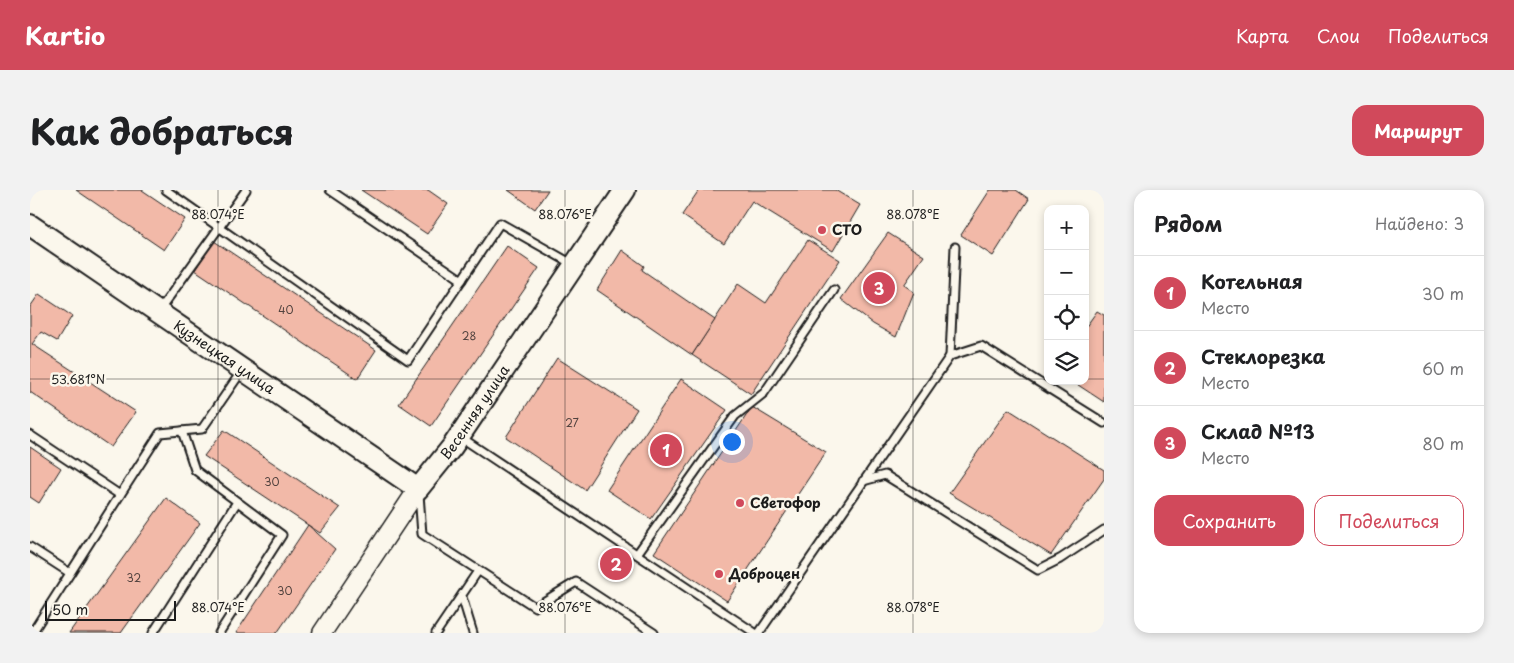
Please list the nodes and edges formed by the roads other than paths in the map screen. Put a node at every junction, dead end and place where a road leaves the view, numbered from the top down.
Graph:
1 (166, 190) edge
2 (246, 190) edge
3 (330, 190) edge
4 (625, 190) edge
5 (30, 225) edge
6 (218, 227) junction
7 (955, 246) dead end
8 (574, 265) junction
9 (462, 280) junction
10 (834, 290) dead end
11 (158, 312) junction
12 (950, 356) junction
13 (243, 369) junction
14 (1104, 423) edge
15 (182, 431) junction
16 (30, 435) edge
17 (459, 436) junction
18 (863, 481) junction
19 (418, 489) junction
20 (120, 494) junction
21 (237, 502) junction
22 (1104, 530) edge
23 (30, 547) edge
24 (637, 554) junction
25 (478, 571) junction
26 (70, 573) junction
27 (462, 597) junction
28 (32, 633) edge
29 (153, 633) edge
30 (219, 633) edge
31 (322, 633) edge
32 (436, 633) edge
33 (473, 633) edge
34 (654, 633) edge
35 (755, 633) edge
36 (759, 633) edge

1 - 6 lane
2 - 6 lane
3 - 9 lane
4 - 8 main road, Весенняя улица
5 - 11 main road, Кузнецкая улица
6 - 9 lane
6 - 11 lane
7 - 12 lane
8 - 9 lane
8 - 17 main road, Весенняя улица
10 - 24 lane
11 - 13 main road, Кузнецкая улица
12 - 14 lane
12 - 18 lane
13 - 15 lane
13 - 19 main road, Кузнецкая улица
15 - 20 lane
15 - 21 lane
16 - 20 lane
17 - 19 main road, Весенняя улица
17 - 24 lane
18 - 22 lane
18 - 36 lane
19 - 25 lane
19 - 31 street, Весенняя улица
20 - 26 lane
21 - 29 lane
21 - 30 lane
23 - 26 lane
24 - 35 lane
25 - 27 lane
25 - 34 lane
26 - 28 lane
27 - 32 lane
27 - 33 lane

